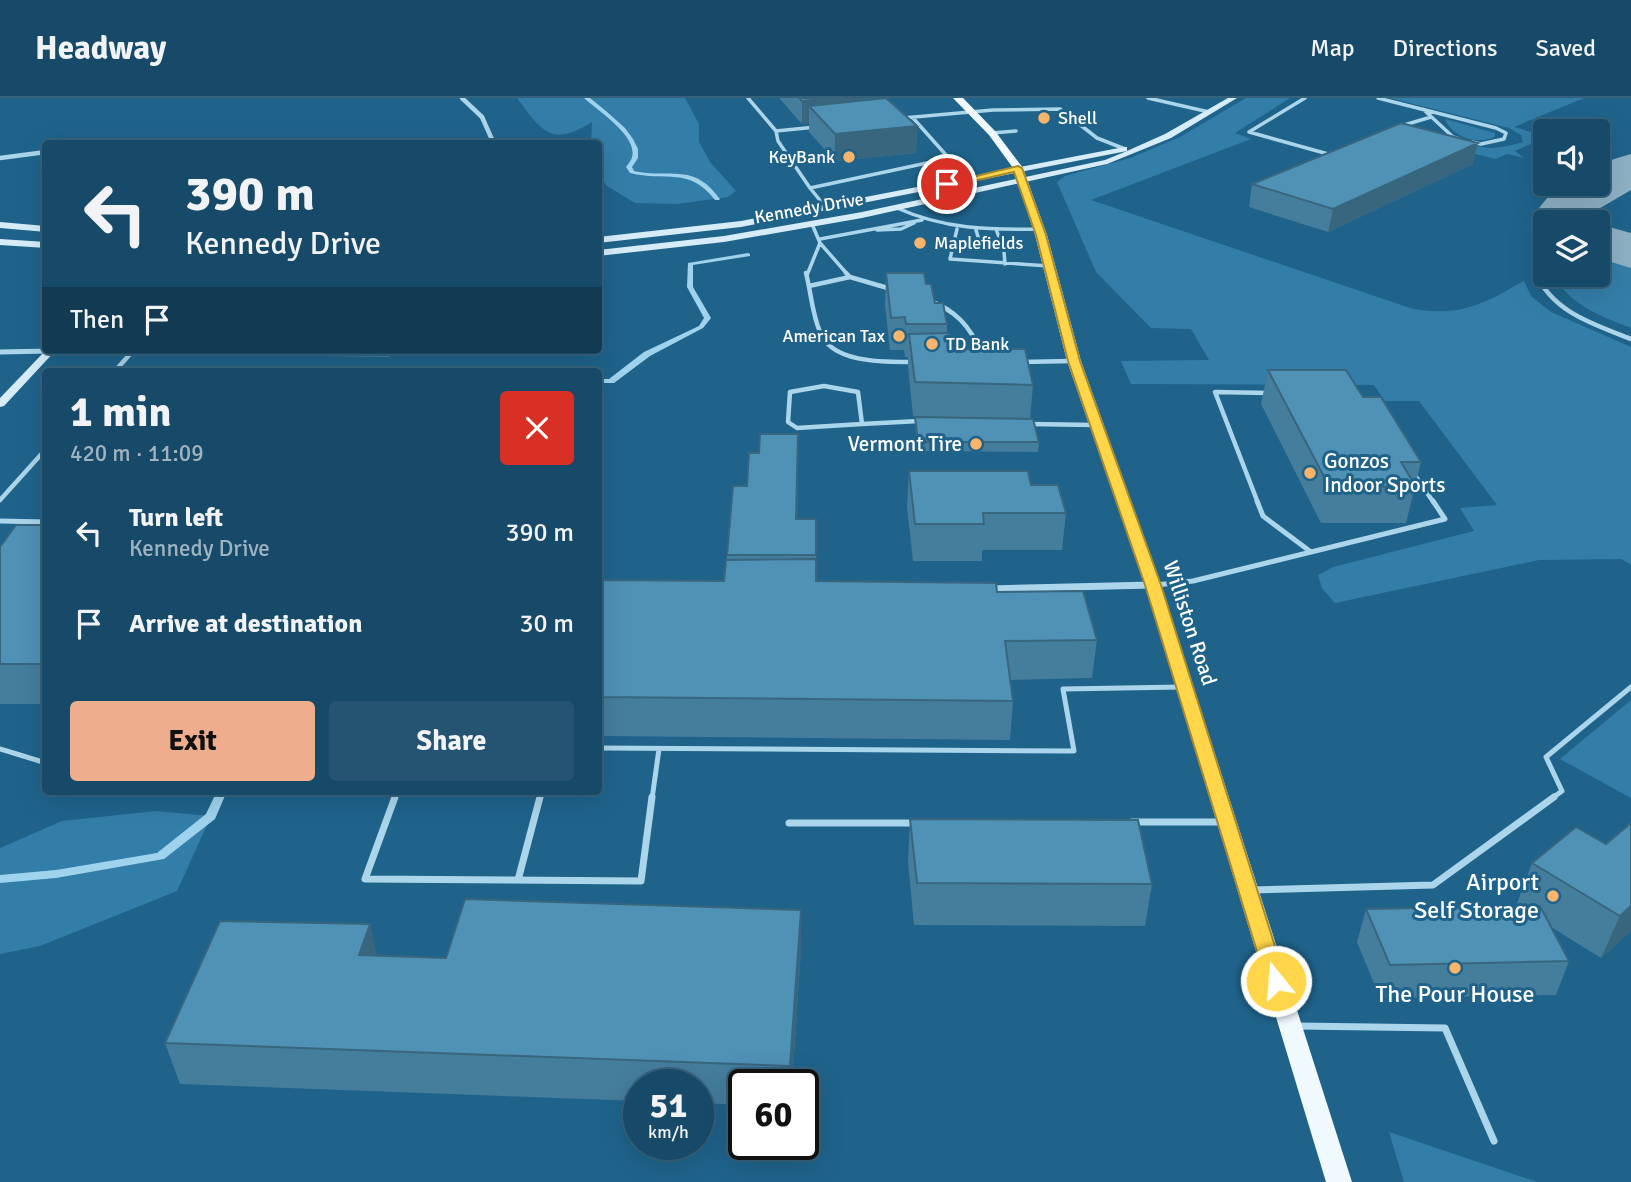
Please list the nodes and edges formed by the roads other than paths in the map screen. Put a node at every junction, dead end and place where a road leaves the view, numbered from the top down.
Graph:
1 (462, 98) edge
2 (748, 98) edge
3 (958, 98) edge
4 (1148, 98) edge
5 (1233, 98) edge
6 (1305, 98) edge
7 (1378, 98) edge
8 (1423, 109) junction
9 (972, 111) junction
10 (1209, 112) junction
11 (913, 117) junction
12 (1431, 117) junction
13 (899, 119) edge
14 (817, 127) edge
15 (1394, 128) edge
16 (776, 131) junction
17 (1016, 131) dead end
18 (992, 132) junction
19 (492, 140) edge
20 (1146, 146) junction
21 (1125, 149) junction
22 (1338, 150) edge
23 (42, 153) edge
24 (0, 158) edge
25 (1020, 174) junction
26 (810, 188) junction
27 (897, 208) junction
28 (827, 209) junction
29 (922, 220) junction
30 (812, 224) junction
31 (0, 225) edge
32 (42, 229) edge
33 (957, 229) junction
34 (996, 229) junction
35 (1039, 229) junction
36 (976, 230) junction
37 (602, 240) edge
38 (979, 240) dead end
39 (1000, 240) dead end
40 (820, 241) junction
41 (0, 242) edge
42 (42, 245) edge
43 (982, 252) dead end
44 (1004, 252) dead end
45 (602, 253) edge
46 (982, 262) junction
47 (1006, 264) junction
48 (1049, 266) junction
49 (850, 276) junction
50 (809, 286) junction
51 (1540, 287) edge
52 (898, 291) edge
53 (922, 298) edge
54 (1631, 339) edge
55 (42, 350) edge
56 (0, 352) edge
57 (47, 354) edge
58 (130, 354) edge
59 (1074, 361) junction
60 (921, 362) edge
61 (985, 362) edge
62 (1009, 362) edge
63 (118, 368) edge
64 (1280, 393) edge
65 (0, 404) edge
66 (920, 421) edge
67 (1024, 424) edge
68 (1097, 425) junction
69 (862, 426) junction
70 (42, 453) edge
71 (1413, 473) edge
72 (0, 500) edge
73 (0, 521) edge
74 (42, 522) edge
75 (1311, 552) junction
76 (1153, 585) junction
77 (985, 589) edge
78 (1184, 687) junction
79 (1631, 687) edge
80 (602, 748) edge
81 (0, 749) edge
82 (659, 749) junction
83 (42, 761) edge
84 (396, 795) edge
85 (541, 795) edge
86 (1118, 822) edge
87 (1227, 822) junction
88 (789, 823) dead end
89 (926, 823) edge
90 (518, 880) junction
91 (1248, 890) junction
92 (1290, 1026) junction
93 (1494, 1141) dead end
94 (1339, 1182) edge

1 - 19 street
2 - 16 lane
3 - 9 main road, Williston Road
4 - 10 lane
5 - 10 main road
6 - 22 lane
7 - 8 lane
8 - 12 lane
8 - 12 lane
9 - 11 lane
9 - 18 main road, Williston Road
9 - 21 lane
10 - 20 main road
11 - 13 lane
11 - 26 lane
12 - 15 lane
14 - 16 lane
16 - 26 lane
17 - 18 lane
18 - 25 main road, Williston Road
20 - 21 main road
20 - 25 main road
21 - 25 main road
23 - 24 street
25 - 27 main road, Kennedy Drive
25 - 28 main road, Kennedy Drive
25 - 35 main road, Williston Road
26 - 28 lane
27 - 29 lane
27 - 30 main road, Kennedy Drive
28 - 30 main road
28 - 37 main road, Kennedy Drive
29 - 33 lane
29 - 40 lane
30 - 40 lane
30 - 45 main road, Kennedy Drive
31 - 32 main road
33 - 36 lane
33 - 46 lane
34 - 35 lane
34 - 36 lane
34 - 39 lane
35 - 48 main road, Williston Road
36 - 38 lane
40 - 49 lane
40 - 50 lane
41 - 42 main road
43 - 46 lane
44 - 47 lane
46 - 47 lane
47 - 48 lane
48 - 59 main road, Williston Road
49 - 50 lane
49 - 52 lane
50 - 60 lane
51 - 54 lane
53 - 61 lane
55 - 56 street
57 - 65 main road
58 - 63 lane
59 - 62 lane
59 - 68 main road, Williston Road
64 - 75 lane
66 - 69 lane
67 - 68 lane
68 - 76 main road, Williston Road
69 - 69 lane
70 - 72 lane
71 - 75 lane
73 - 74 lane
75 - 76 lane
76 - 77 street
76 - 78 main road, Williston Road
78 - 82 lane
78 - 87 main road, Williston Road
79 - 91 lane
80 - 82 lane
81 - 83 lane
82 - 90 lane
84 - 90 lane
85 - 90 lane
86 - 87 lane
87 - 91 main road, Williston Road
88 - 89 lane
91 - 92 main road, Williston Road
92 - 93 lane
92 - 94 main road, Williston Road

